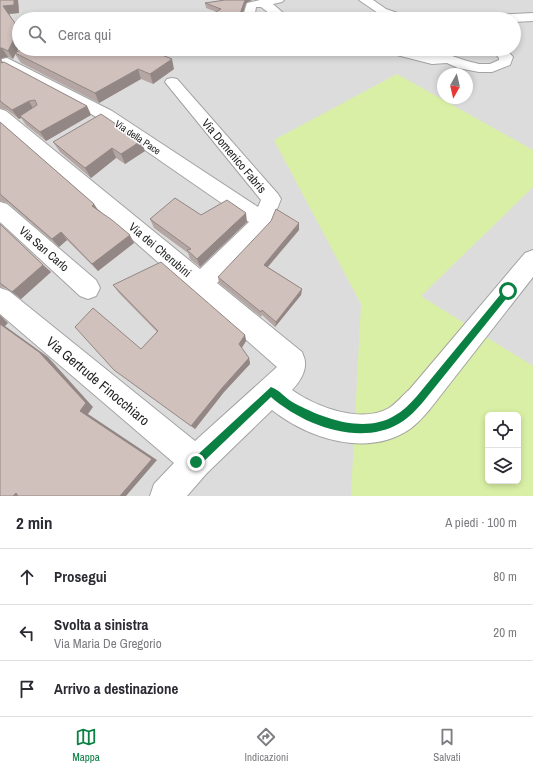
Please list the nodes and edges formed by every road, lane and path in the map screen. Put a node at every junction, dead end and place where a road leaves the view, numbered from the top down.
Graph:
1 (278, 0) edge
2 (365, 0) edge
3 (264, 3) junction
4 (449, 4) dead end
5 (250, 12) edge
6 (274, 12) edge
7 (384, 12) edge
8 (460, 12) edge
9 (533, 17) edge
10 (521, 18) edge
11 (417, 56) edge
12 (441, 56) edge
13 (449, 56) edge
14 (503, 56) edge
15 (7, 62) edge
16 (172, 82) dead end
17 (0, 114) edge
18 (106, 115) junction
19 (87, 126) edge
20 (3, 218) edge
21 (263, 221) junction
22 (533, 260) edge
23 (201, 284) junction
24 (88, 288) dead end
25 (0, 299) edge
26 (271, 391) junction
27 (196, 462) junction
28 (166, 496) edge

1 - 3 street
2 - 7 street
3 - 5 street
3 - 6 street
4 - 8 street
9 - 10 street
11 - 12 street
13 - 14 street
15 - 18 street, Via della Pace
16 - 21 street, Via Domenico Fabris
17 - 23 street, Via dei Cherubini
18 - 19 street
18 - 21 street, Via della Pace
20 - 24 street, Via San Carlo
21 - 23 street, Via Domenico Fabris
22 - 26 street
23 - 26 street, Via dei Cherubini
25 - 27 street, Via Gertrude Finocchiaro
26 - 27 street
27 - 28 street

